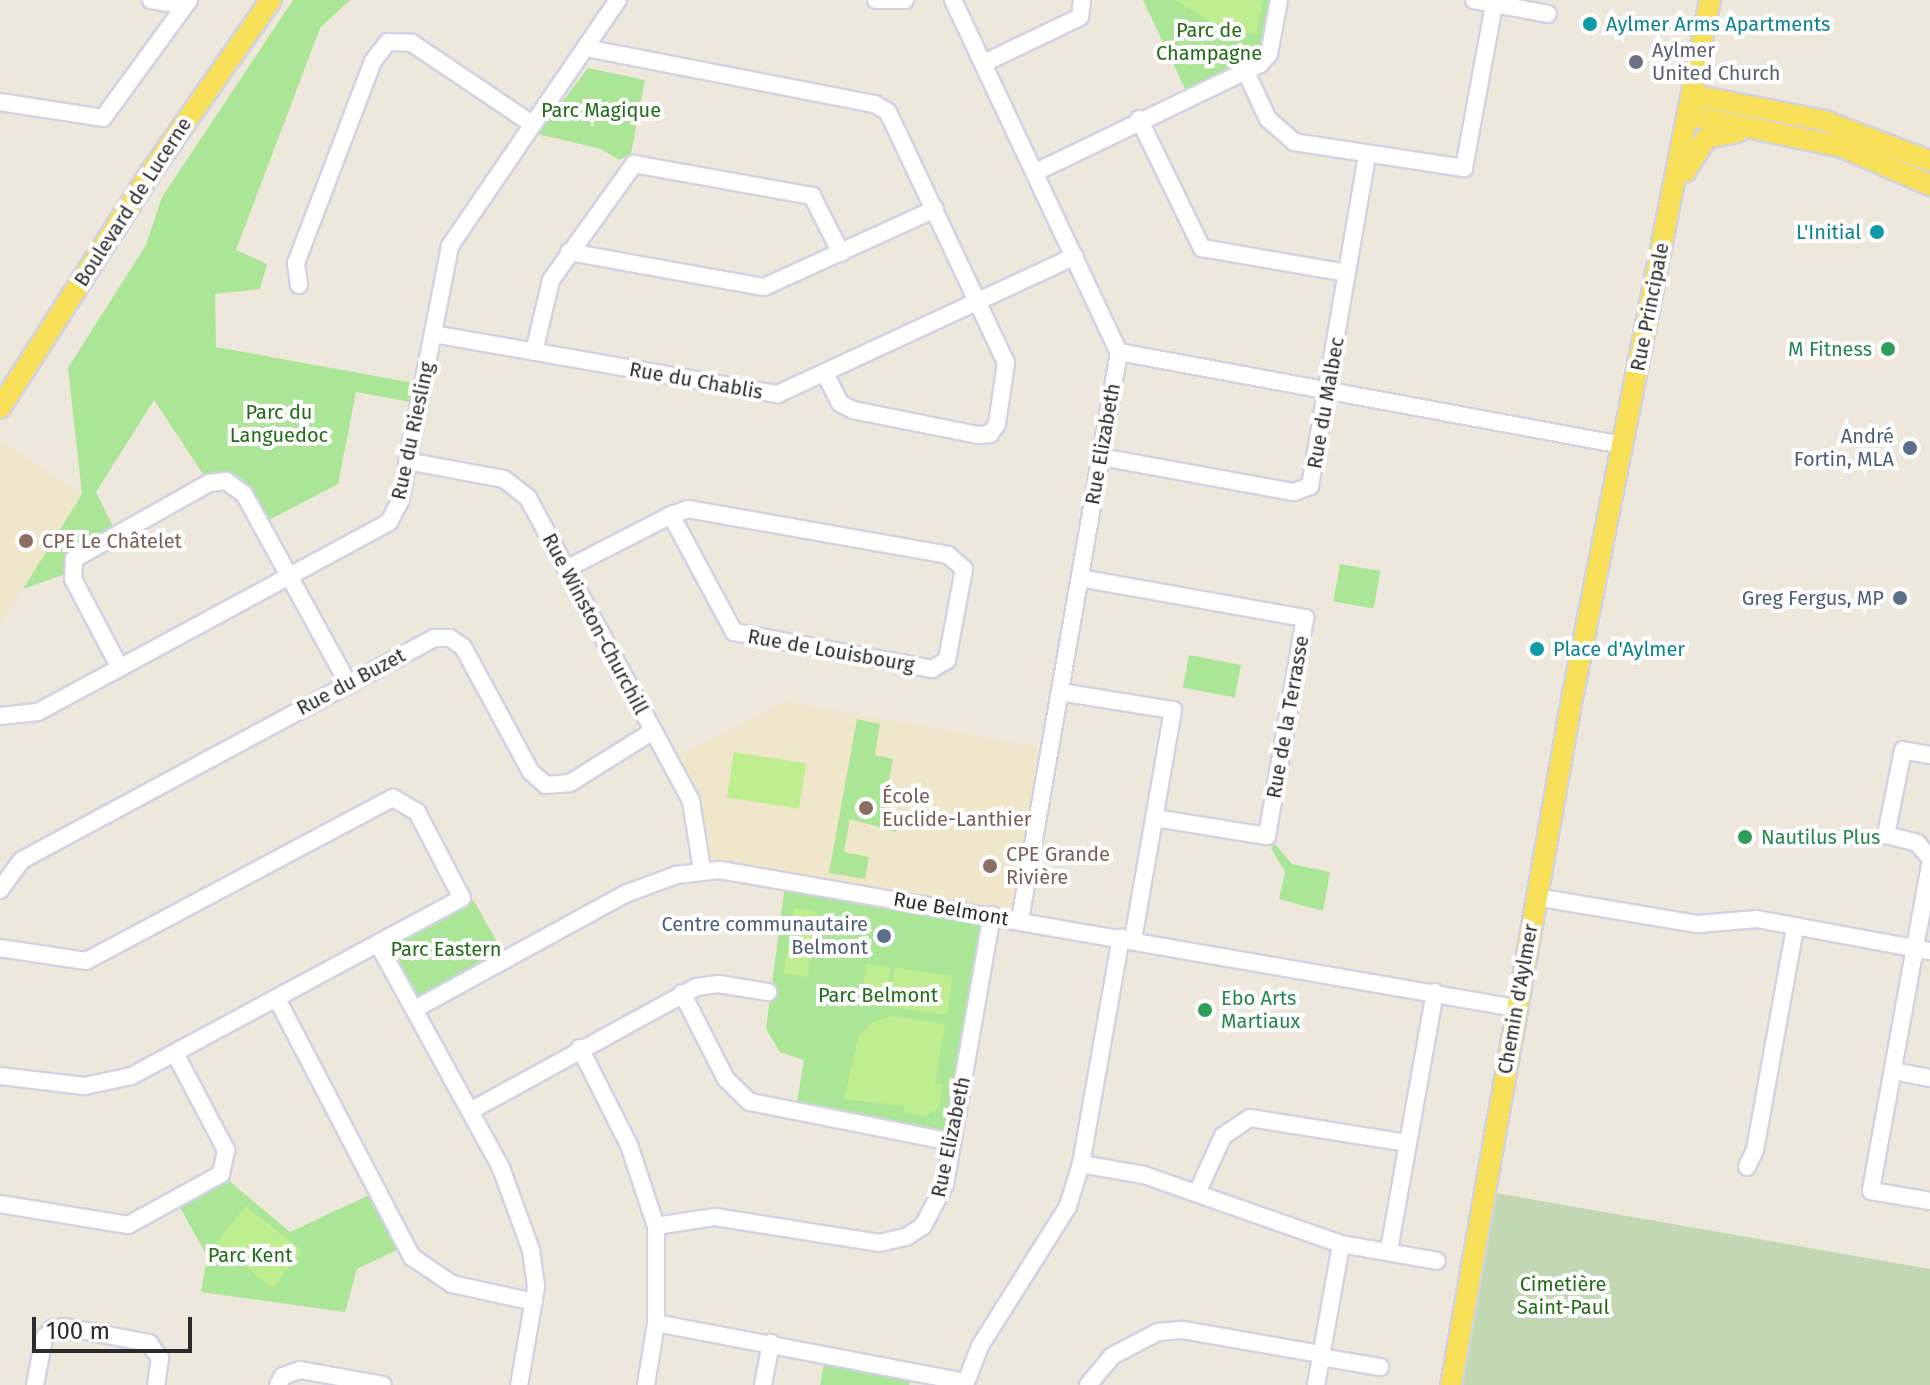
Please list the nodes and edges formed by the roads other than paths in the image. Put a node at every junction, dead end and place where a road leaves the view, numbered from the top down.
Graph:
1 (151, 0) edge
2 (271, 0) edge
3 (618, 0) edge
4 (876, 0) edge
5 (905, 0) edge
6 (953, 0) edge
7 (1082, 0) edge
8 (1279, 0) edge
9 (1474, 0) edge
10 (1710, 0) edge
11 (187, 3) edge
12 (1494, 4) junction
13 (1548, 14) dead end
14 (586, 48) junction
15 (984, 63) junction
16 (1245, 70) junction
17 (0, 102) edge
18 (1691, 105) junction
19 (1139, 119) junction
20 (532, 124) junction
21 (1769, 133) junction
22 (1367, 155) junction
23 (1930, 161) edge
24 (1036, 172) junction
25 (1930, 185) edge
26 (935, 209) junction
27 (1669, 214) junction
28 (569, 252) junction
29 (841, 253) junction
30 (1075, 256) junction
31 (1347, 273) junction
32 (299, 285) dead end
33 (978, 304) junction
34 (433, 334) junction
35 (534, 352) junction
36 (1119, 352) junction
37 (825, 373) junction
38 (1328, 391) junction
39 (0, 408) edge
40 (1622, 445) junction
41 (1101, 457) junction
42 (407, 461) junction
43 (671, 515) junction
44 (566, 569) junction
45 (290, 576) junction
46 (1080, 578) junction
47 (1589, 613) joint
48 (120, 668) junction
49 (348, 683) junction
50 (1060, 692) junction
51 (0, 716) edge
52 (653, 731) junction
53 (1930, 755) edge
54 (1155, 818) junction
55 (1930, 858) edge
56 (1930, 865) edge
57 (702, 870) junction
58 (0, 890) edge
59 (1536, 897) junction
60 (992, 915) junction
61 (1020, 920) junction
62 (1795, 927) junction
63 (1127, 938) junction
64 (378, 944) junction
65 (0, 948) edge
66 (1923, 949) edge
67 (768, 992) dead end
68 (1435, 992) junction
69 (682, 993) junction
70 (277, 999) junction
71 (1516, 1008) junction
72 (415, 1009) junction
73 (580, 1048) junction
74 (176, 1055) junction
75 (1894, 1071) junction
76 (0, 1076) edge
77 (1930, 1078) edge
78 (472, 1110) junction
79 (952, 1142) junction
80 (1408, 1143) junction
81 (1081, 1164) junction
82 (1747, 1167) dead end
83 (1197, 1193) junction
84 (1930, 1201) edge
85 (0, 1204) edge
86 (656, 1226) junction
87 (1341, 1244) junction
88 (1389, 1250) junction
89 (1437, 1261) dead end
90 (534, 1302) junction
91 (656, 1323) junction
92 (771, 1343) junction
93 (1321, 1355) junction
94 (1380, 1367) dead end
95 (965, 1383) edge
96 (35, 1385) edge
97 (156, 1385) edge
98 (278, 1385) edge
99 (383, 1385) edge
100 (519, 1385) edge
101 (646, 1385) edge
102 (763, 1385) edge
103 (1088, 1385) edge
104 (1316, 1385) edge
105 (1451, 1385) edge

1 - 11 street
2 - 39 main road, Boulevard de Lucerne
3 - 14 street, Rue du Riesling
4 - 5 street
6 - 15 street
7 - 15 street
8 - 16 street
9 - 12 street
10 - 18 main road, Rue Principale
11 - 17 street
12 - 13 street
12 - 22 street
14 - 20 street, Rue du Riesling
14 - 26 street
15 - 24 street
16 - 19 street
16 - 22 street
18 - 21 main road
18 - 23 main road
18 - 27 main road, Rue Principale
19 - 24 street
19 - 31 street
20 - 32 street
20 - 34 street, Rue du Riesling
21 - 25 main road
21 - 27 main road
22 - 31 street, Rue du Malbec
24 - 30 street
26 - 29 street
26 - 33 street
27 - 40 main road, Rue Principale
28 - 29 street
28 - 29 street
28 - 35 street
30 - 33 street, Rue du Chablis
30 - 36 street
31 - 38 street, Rue du Malbec
33 - 37 street, Rue du Chablis
33 - 37 street
34 - 35 street, Rue du Chablis
34 - 42 street, Rue du Riesling
35 - 37 street, Rue du Chablis
36 - 38 street
36 - 41 street, Rue Elizabeth
38 - 40 street
38 - 41 street, Rue du Malbec
40 - 47 main road, Rue Principale
41 - 46 street, Rue Elizabeth
42 - 44 street, Rue Winston-Churchill
42 - 45 street, Rue du Riesling
43 - 43 street, Rue de Louisbourg
43 - 44 street, Rue de Louisbourg
44 - 52 street, Rue Winston-Churchill
45 - 48 street, Rue du Riesling
45 - 48 street
45 - 49 street
46 - 50 street, Rue Elizabeth
46 - 54 street, Rue de la Terrasse
47 - 59 main road, Chemin d'Aylmer
48 - 51 street, Rue du Riesling
49 - 52 street, Rue du Buzet
49 - 58 street, Rue du Buzet
50 - 54 street
50 - 61 street, Rue Elizabeth
52 - 57 street, Rue Winston-Churchill
53 - 55 street
54 - 63 street
56 - 66 street
57 - 60 street, Rue Belmont
57 - 72 street, Rue Belmont
59 - 62 street
59 - 71 main road, Chemin d'Aylmer
60 - 61 street, Rue Belmont
60 - 79 street, Rue Elizabeth
61 - 63 street, Rue Belmont
62 - 66 street
62 - 82 street
63 - 68 street, Rue Belmont
63 - 81 street
64 - 65 street
64 - 70 street
64 - 72 street
66 - 75 street
67 - 69 street
68 - 71 street, Rue Belmont
68 - 80 street
69 - 73 street
69 - 79 street
70 - 74 street
70 - 90 street
71 - 105 main road, Chemin d'Aylmer
72 - 78 street
73 - 78 street
73 - 86 street
74 - 76 street
74 - 85 street
75 - 77 street
75 - 84 street
78 - 90 street
79 - 86 street, Rue Elizabeth
80 - 83 street
80 - 88 street
81 - 83 street
81 - 95 street
83 - 87 street
86 - 91 street
87 - 88 street
87 - 93 street
88 - 89 street
90 - 100 street
91 - 92 street
91 - 101 street
92 - 95 street
92 - 102 street
93 - 94 street
93 - 103 street
93 - 104 street
96 - 97 street
98 - 99 street

